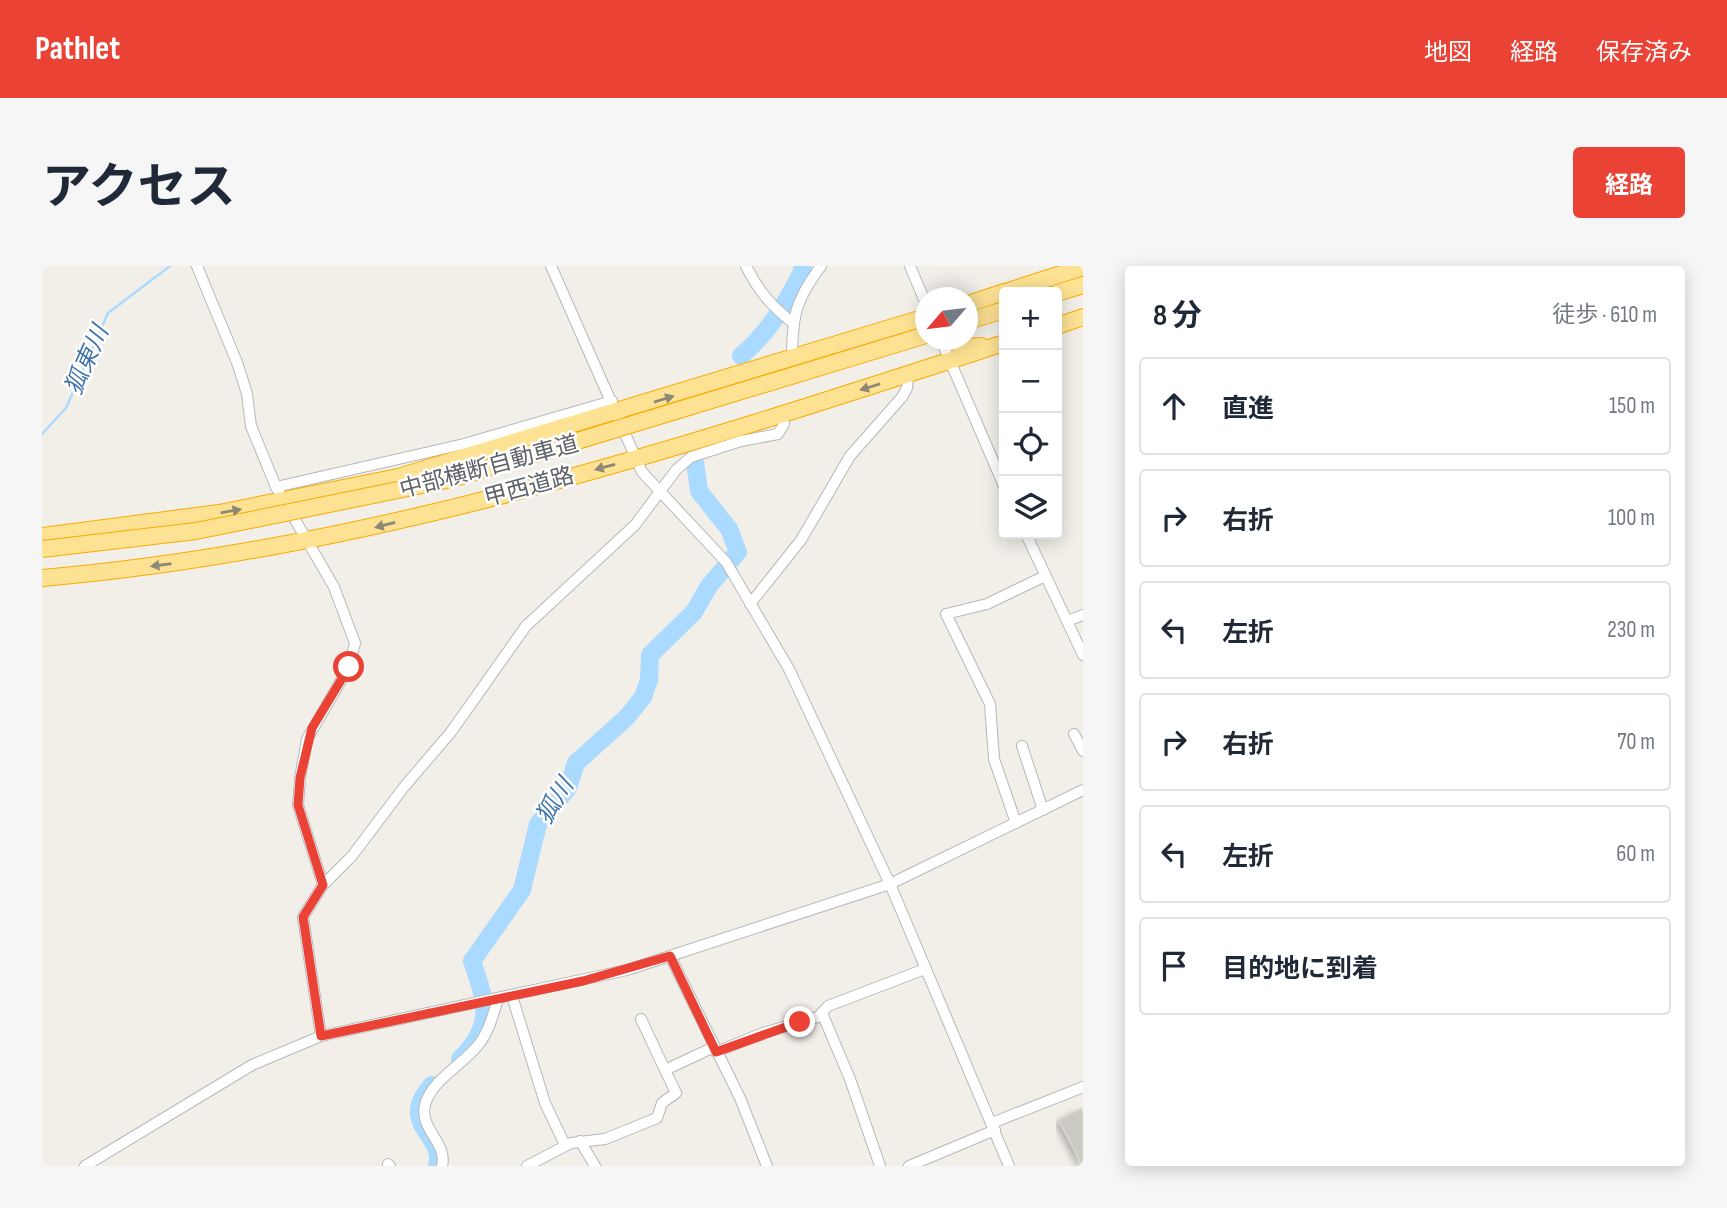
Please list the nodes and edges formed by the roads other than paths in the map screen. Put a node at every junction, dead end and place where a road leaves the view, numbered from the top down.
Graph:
1 (197, 266) edge
2 (551, 266) edge
3 (746, 266) edge
4 (821, 266) edge
5 (910, 266) edge
6 (1083, 267) edge
7 (1083, 285) edge
8 (919, 287) edge
9 (1020, 287) edge
10 (1062, 291) edge
11 (999, 294) edge
12 (978, 301) edge
13 (999, 312) edge
14 (1083, 317) edge
15 (978, 318) edge
16 (915, 321) edge
17 (792, 322) junction
18 (1062, 324) edge
19 (915, 333) edge
20 (870, 335) junction
21 (915, 338) edge
22 (999, 344) edge
23 (999, 344) edge
24 (978, 346) edge
25 (946, 350) edge
26 (792, 360) junction
27 (949, 361) junction
28 (908, 374) junction
29 (615, 407) junction
30 (782, 414) junction
31 (638, 458) junction
32 (1000, 476) edge
33 (279, 494) junction
34 (659, 494) junction
35 (42, 536) edge
36 (1028, 539) edge
37 (307, 542) junction
38 (42, 548) edge
39 (1045, 576) junction
40 (42, 578) edge
41 (750, 604) junction
42 (1083, 615) edge
43 (1067, 621) junction
44 (1083, 655) edge
45 (1074, 734) dead end
46 (1022, 746) dead end
47 (1083, 751) edge
48 (1083, 790) edge
49 (1043, 810) junction
50 (1016, 823) junction
51 (890, 884) junction
52 (323, 885) junction
53 (670, 956) junction
54 (925, 969) junction
55 (512, 996) junction
56 (497, 999) junction
57 (822, 1013) junction
58 (641, 1020) dead end
59 (321, 1036) junction
60 (715, 1050) junction
61 (665, 1070) junction
62 (1083, 1087) edge
63 (993, 1126) junction
64 (580, 1141) junction
65 (565, 1145) junction
66 (85, 1166) edge
67 (442, 1166) edge
68 (527, 1166) edge
69 (595, 1166) edge
70 (767, 1166) edge
71 (880, 1166) edge
72 (909, 1166) edge
73 (1009, 1166) edge

1 - 33 street
2 - 29 street
3 - 17 street
4 - 17 street
5 - 8 street
6 - 9 highway
7 - 10 highway
11 - 12 highway
13 - 15 highway
14 - 18 highway
16 - 20 highway, 甲西道路
17 - 26 street
19 - 20 highway
20 - 26 highway, 甲西道路
21 - 38 highway, 中部横断自動車道, bridge
22 - 24 highway
23 - 27 highway, 甲西道路
25 - 27 street
29 -> 26 highway, 甲西道路
27 - 28 highway, 甲西道路
27 - 32 street
28 -> 30 highway, 甲西道路
28 - 41 street
29 - 31 street
29 - 33 highway, 甲西道路
30 - 31 highway, 甲西道路
30 - 34 street
31 - 34 street
31 -> 37 highway, 甲西道路
35 -> 33 highway, 甲西道路
33 - 37 street
34 - 41 street
34 - 52 street
36 - 39 street
37 -> 40 highway, 甲西道路
37 - 52 street
39 - 43 street
39 - 50 street
41 - 51 street
42 - 43 street
43 - 44 street
45 - 47 street
46 - 49 street
48 - 49 street
49 - 50 street
50 - 51 street
51 - 53 street
51 - 54 street
52 - 59 street
53 - 55 street
53 - 60 street
54 - 57 street
54 - 63 street
55 - 56 street
55 - 65 street
56 - 59 street
56 - 67 street
57 - 60 street
57 - 71 street
58 - 61 street
59 - 66 street
60 - 61 street
60 - 70 street
61 - 64 street
62 - 63 street
63 - 72 street
63 - 73 street
64 - 65 street
64 - 69 street
65 - 68 street

